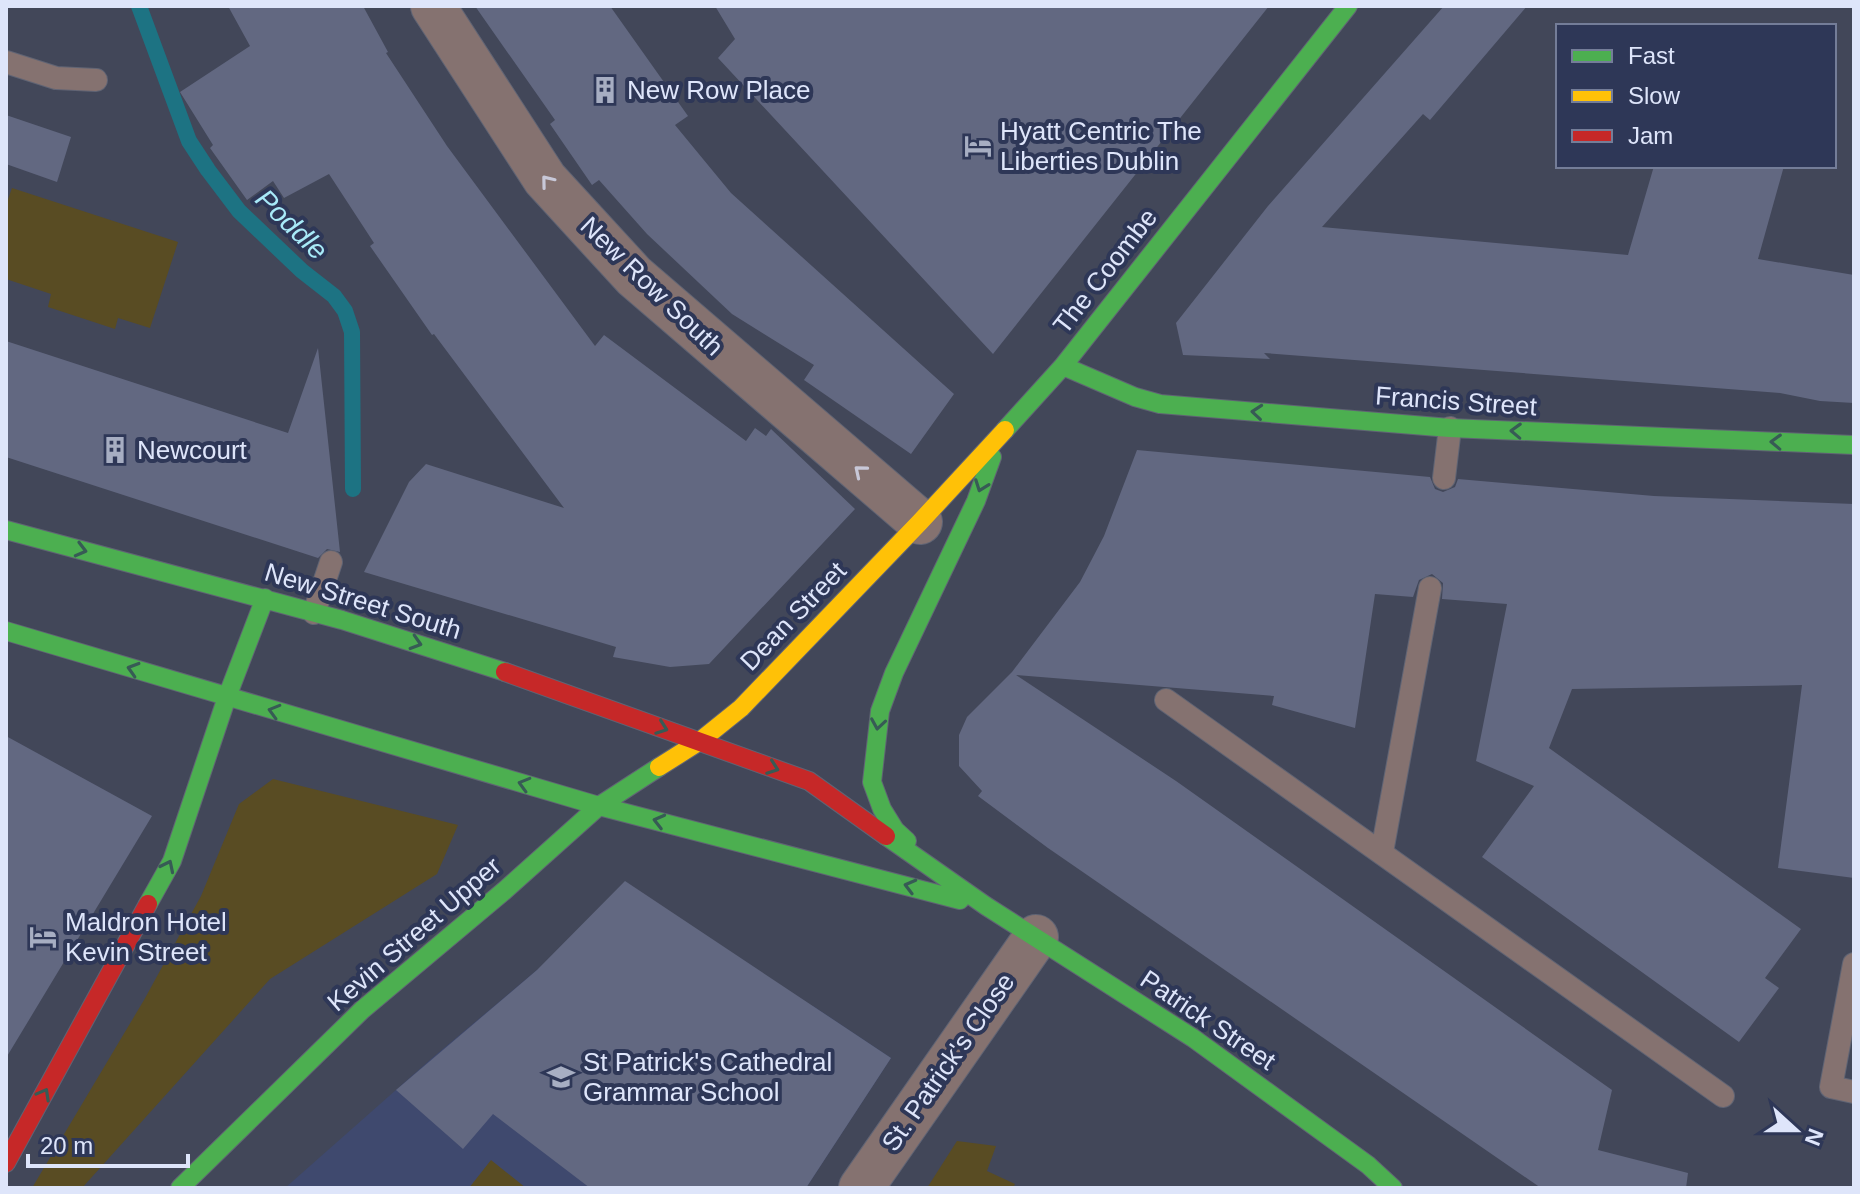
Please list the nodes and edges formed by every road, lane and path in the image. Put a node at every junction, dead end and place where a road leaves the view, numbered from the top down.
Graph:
1 (433, 6) edge
2 (1348, 6) edge
3 (6, 62) edge
4 (96, 80) dead end
5 (1063, 366) junction
6 (1016, 417) junction
7 (1450, 428) junction
8 (1854, 445) edge
9 (1444, 478) dead end
10 (920, 522) junction
11 (6, 530) edge
12 (331, 562) dead end
13 (1430, 588) dead end
14 (265, 598) junction
15 (314, 613) junction
16 (6, 631) edge
17 (227, 697) junction
18 (1166, 700) dead end
19 (700, 741) junction
20 (599, 806) junction
21 (1382, 852) junction
22 (986, 906) junction
23 (1036, 937) junction
24 (1854, 964) edge
25 (1854, 1092) edge
26 (1723, 1096) dead end
27 (6, 1163) edge
28 (180, 1188) edge
29 (861, 1188) edge
30 (1393, 1188) edge

10 -> 1 street, New Row South
2 - 5 main road, The Coombe
3 - 4 lane
5 - 6 main road, The Coombe
7 -> 5 main road, Francis Street
6 - 10 main road, The Coombe
6 -> 22 main road
8 -> 7 main road, Francis Street
7 - 9 lane
10 - 19 main road, Dean Street
11 -> 14 main road, New Street South
12 - 15 lane
13 - 21 lane
14 - 15 main road, New Street South
14 - 17 main road
15 -> 19 main road, New Street South
17 -> 16 main road
20 -> 17 main road
27 -> 17 main road
18 - 21 lane
19 - 20 main road, Kevin Street Upper
19 -> 22 main road, Patrick Street
22 -> 20 main road, Patrick Street
20 - 28 main road, Kevin Street Upper
21 - 26 lane
22 - 23 main road, Patrick Street
23 - 29 street, St. Patrick's Close
23 - 30 main road, Patrick Street
24 - 25 lane

